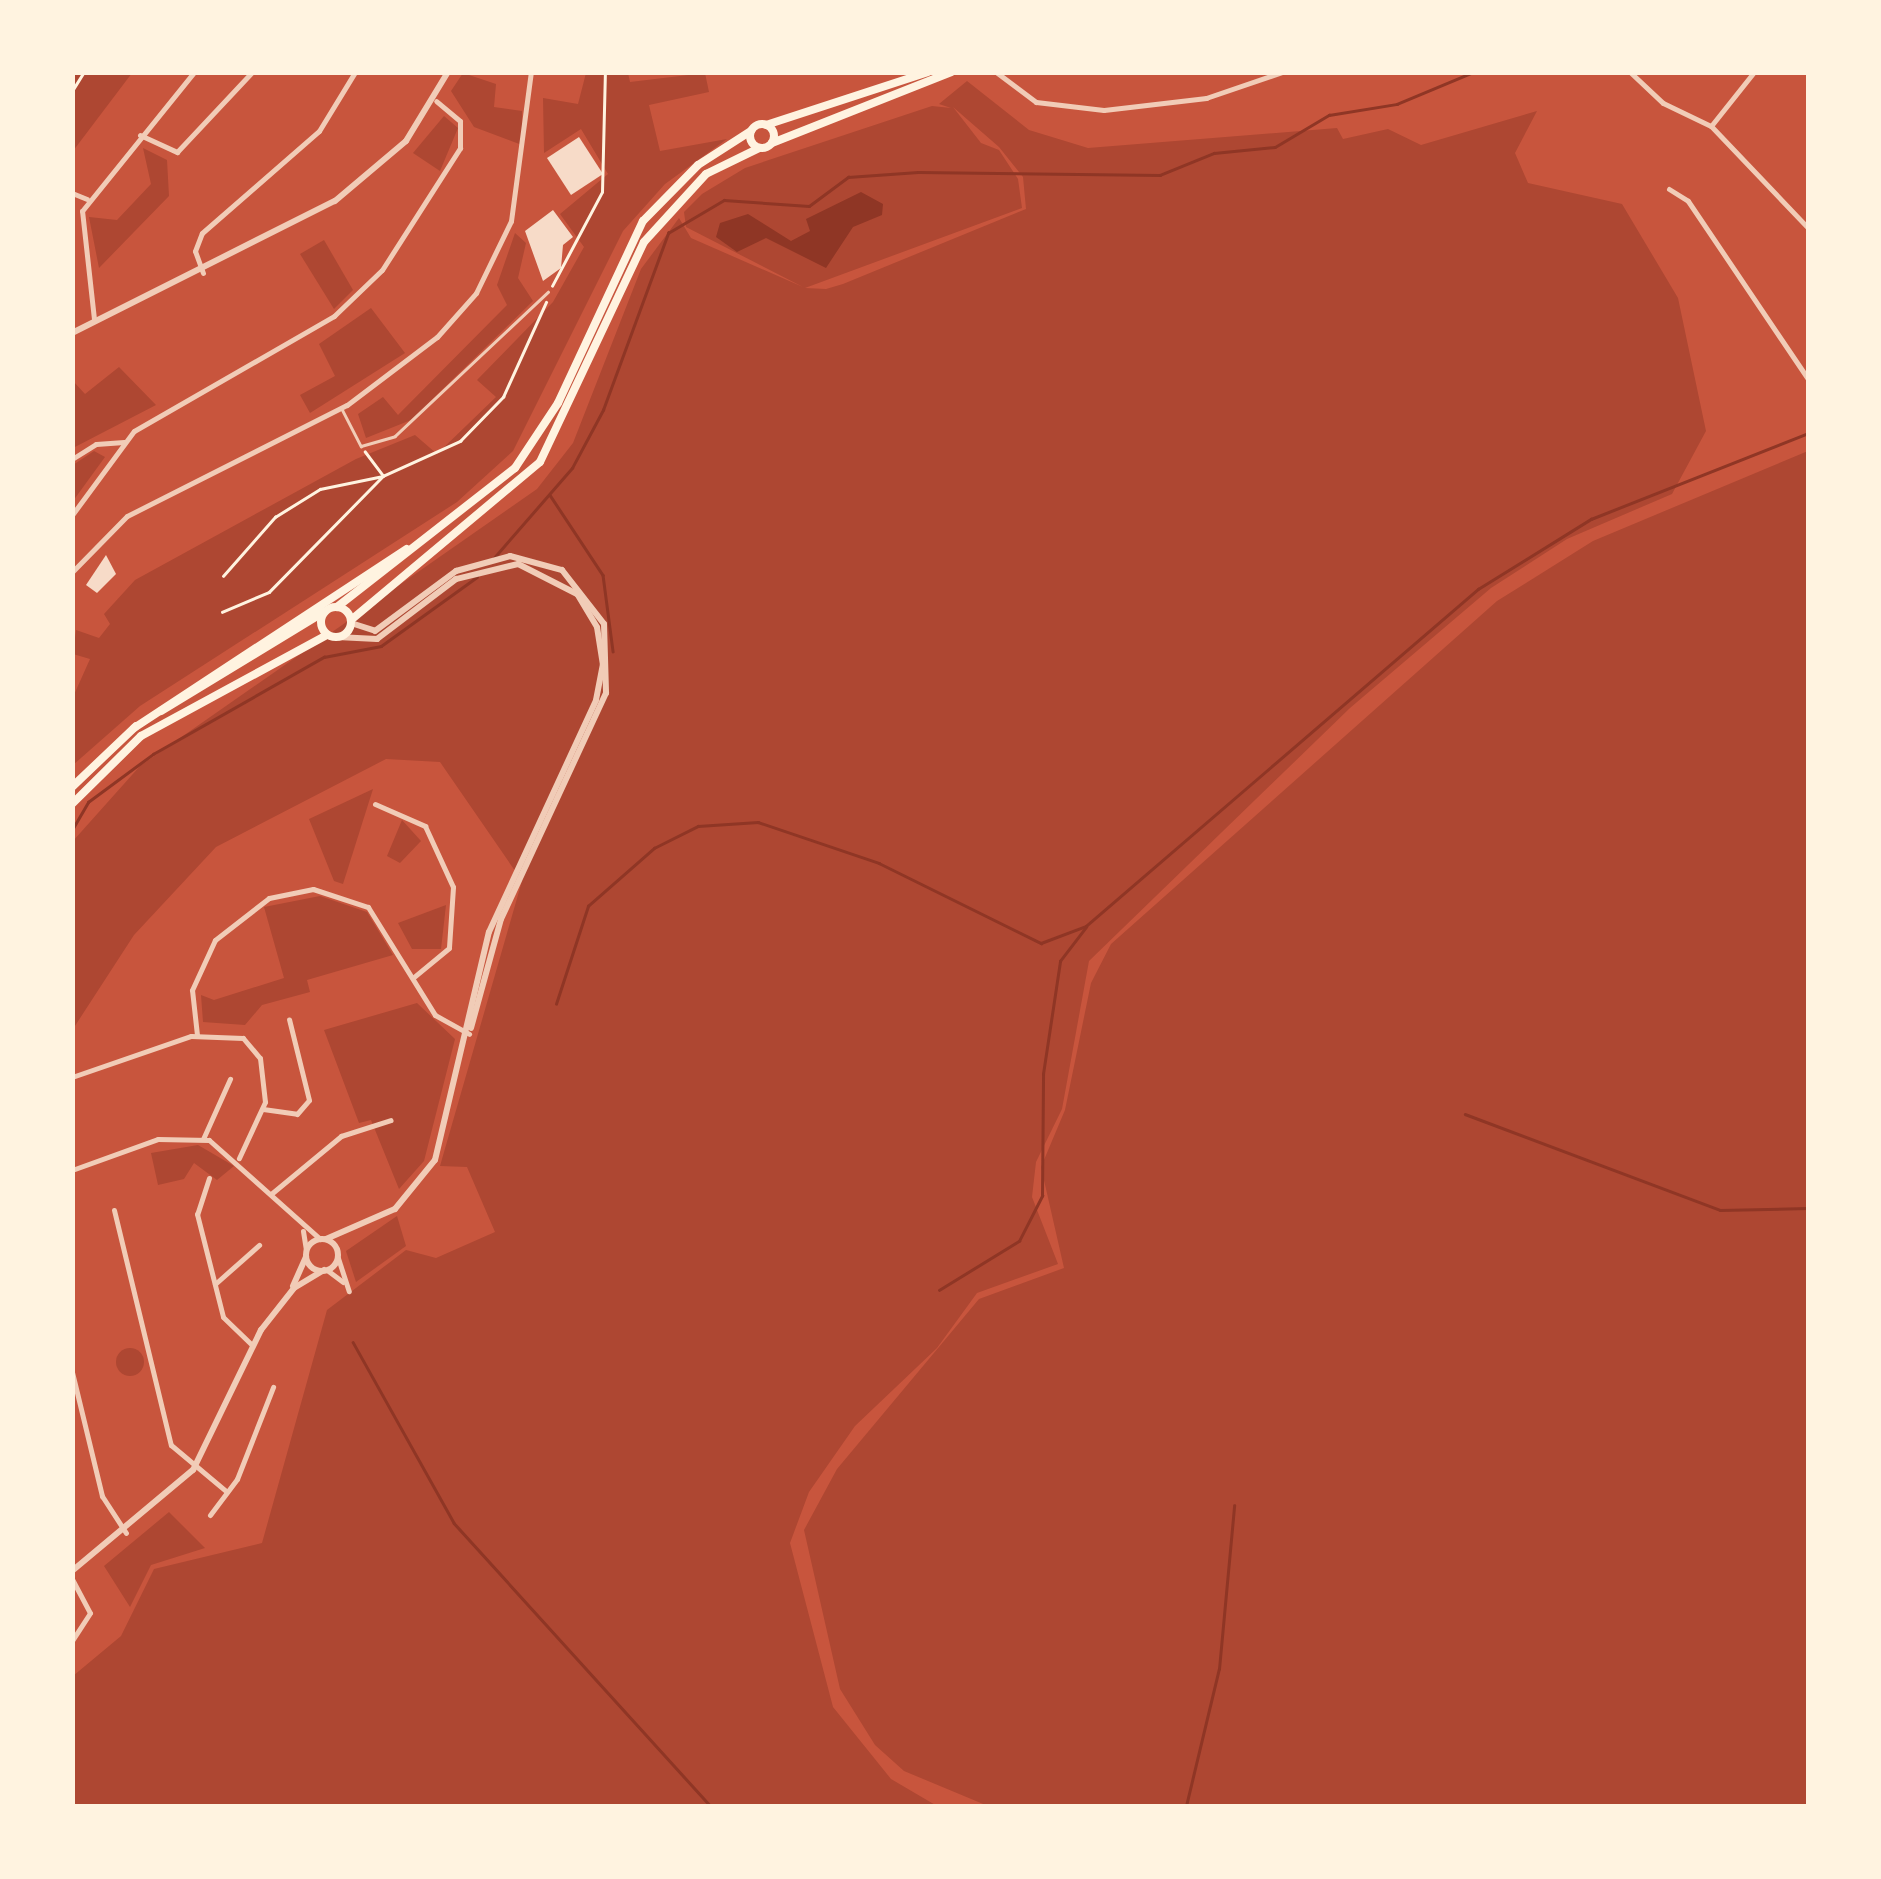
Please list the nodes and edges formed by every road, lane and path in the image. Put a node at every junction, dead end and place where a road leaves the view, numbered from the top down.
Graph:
1 (84, 72) edge
2 (194, 72) edge
3 (252, 72) edge
4 (355, 72) edge
5 (448, 72) edge
6 (531, 72) edge
7 (928, 72) edge
8 (951, 72) edge
9 (1282, 72) edge
10 (1630, 72) edge
11 (1754, 72) edge
12 (999, 74) edge
13 (72, 92) edge
14 (436, 101) junction
15 (766, 125) junction
16 (1711, 126) junction
17 (751, 132) junction
18 (140, 135) junction
19 (772, 143) junction
20 (759, 148) junction
21 (1669, 188) dead end
22 (72, 193) edge
23 (87, 199) junction
24 (1808, 228) edge
25 (203, 273) junction
26 (548, 292) dead end
27 (94, 318) junction
28 (72, 334) edge
29 (1808, 379) edge
30 (342, 408) junction
31 (124, 442) junction
32 (361, 446) junction
33 (72, 458) edge
34 (72, 515) edge
35 (445, 526) junction
36 (72, 572) edge
37 (223, 576) dead end
38 (337, 606) junction
39 (324, 612) junction
40 (351, 621) junction
41 (332, 636) junction
42 (134, 728) junction
43 (72, 787) edge
44 (72, 804) edge
45 (375, 804) dead end
46 (414, 978) junction
47 (289, 1019) dead end
48 (468, 1034) junction
49 (197, 1035) junction
50 (72, 1077) edge
51 (230, 1079) dead end
52 (263, 1109) junction
53 (392, 1120) dead end
54 (202, 1139) junction
55 (240, 1158) junction
56 (72, 1170) edge
57 (209, 1178) dead end
58 (271, 1194) junction
59 (114, 1210) dead end
60 (301, 1228) junction
61 (356, 1229) junction
62 (323, 1239) junction
63 (259, 1245) dead end
64 (306, 1253) junction
65 (338, 1254) junction
66 (326, 1270) junction
67 (214, 1284) junction
68 (287, 1296) junction
69 (254, 1346) junction
70 (72, 1372) edge
71 (273, 1388) dead end
72 (193, 1470) junction
73 (226, 1492) junction
74 (210, 1515) dead end
75 (126, 1533) junction
76 (72, 1571) edge
77 (72, 1579) edge
78 (72, 1641) edge

1 - 13 path
2 - 18 street
3 - 18 street
4 - 25 street
5 - 14 street
6 - 30 street
7 - 15 main road
8 - 19 main road
9 - 12 street
10 - 16 street
11 - 16 street
14 - 25 street
14 - 31 street
15 - 17 main road
15 - 19 main road
16 - 24 street
17 - 20 main road
17 - 35 main road
18 - 23 street
19 - 20 main road
20 - 40 main road
21 - 29 street
22 - 23 street
23 - 27 street
25 - 27 street
26 - 32 lane
27 - 28 street
30 - 32 lane
30 - 36 street
31 - 33 street
31 - 34 street
32 - 37 path
35 - 38 main road
35 - 42 main road
38 - 39 main road
38 - 40 main road
39 - 41 main road
39 - 42 main road
40 - 41 main road
40 - 48 street
41 - 44 main road
41 - 48 street
42 - 43 main road
45 - 46 street
46 - 48 street
46 - 49 street
47 - 52 street
48 - 61 street
49 - 50 street
49 - 52 street
51 - 54 street
52 - 55 street
53 - 58 street
54 - 55 street
54 - 56 street
55 - 58 street
57 - 67 street
58 - 60 street
59 - 72 street
60 - 62 street
60 - 64 street
61 - 62 street
61 - 65 street
62 - 64 street
62 - 65 street
63 - 67 street
64 - 66 street
64 - 68 street
65 - 66 street
65 - 66 street
66 - 68 street
67 - 69 street
68 - 69 street
69 - 72 street
70 - 75 street
71 - 73 street
72 - 73 street
72 - 75 street
73 - 74 street
75 - 76 street
77 - 78 street

